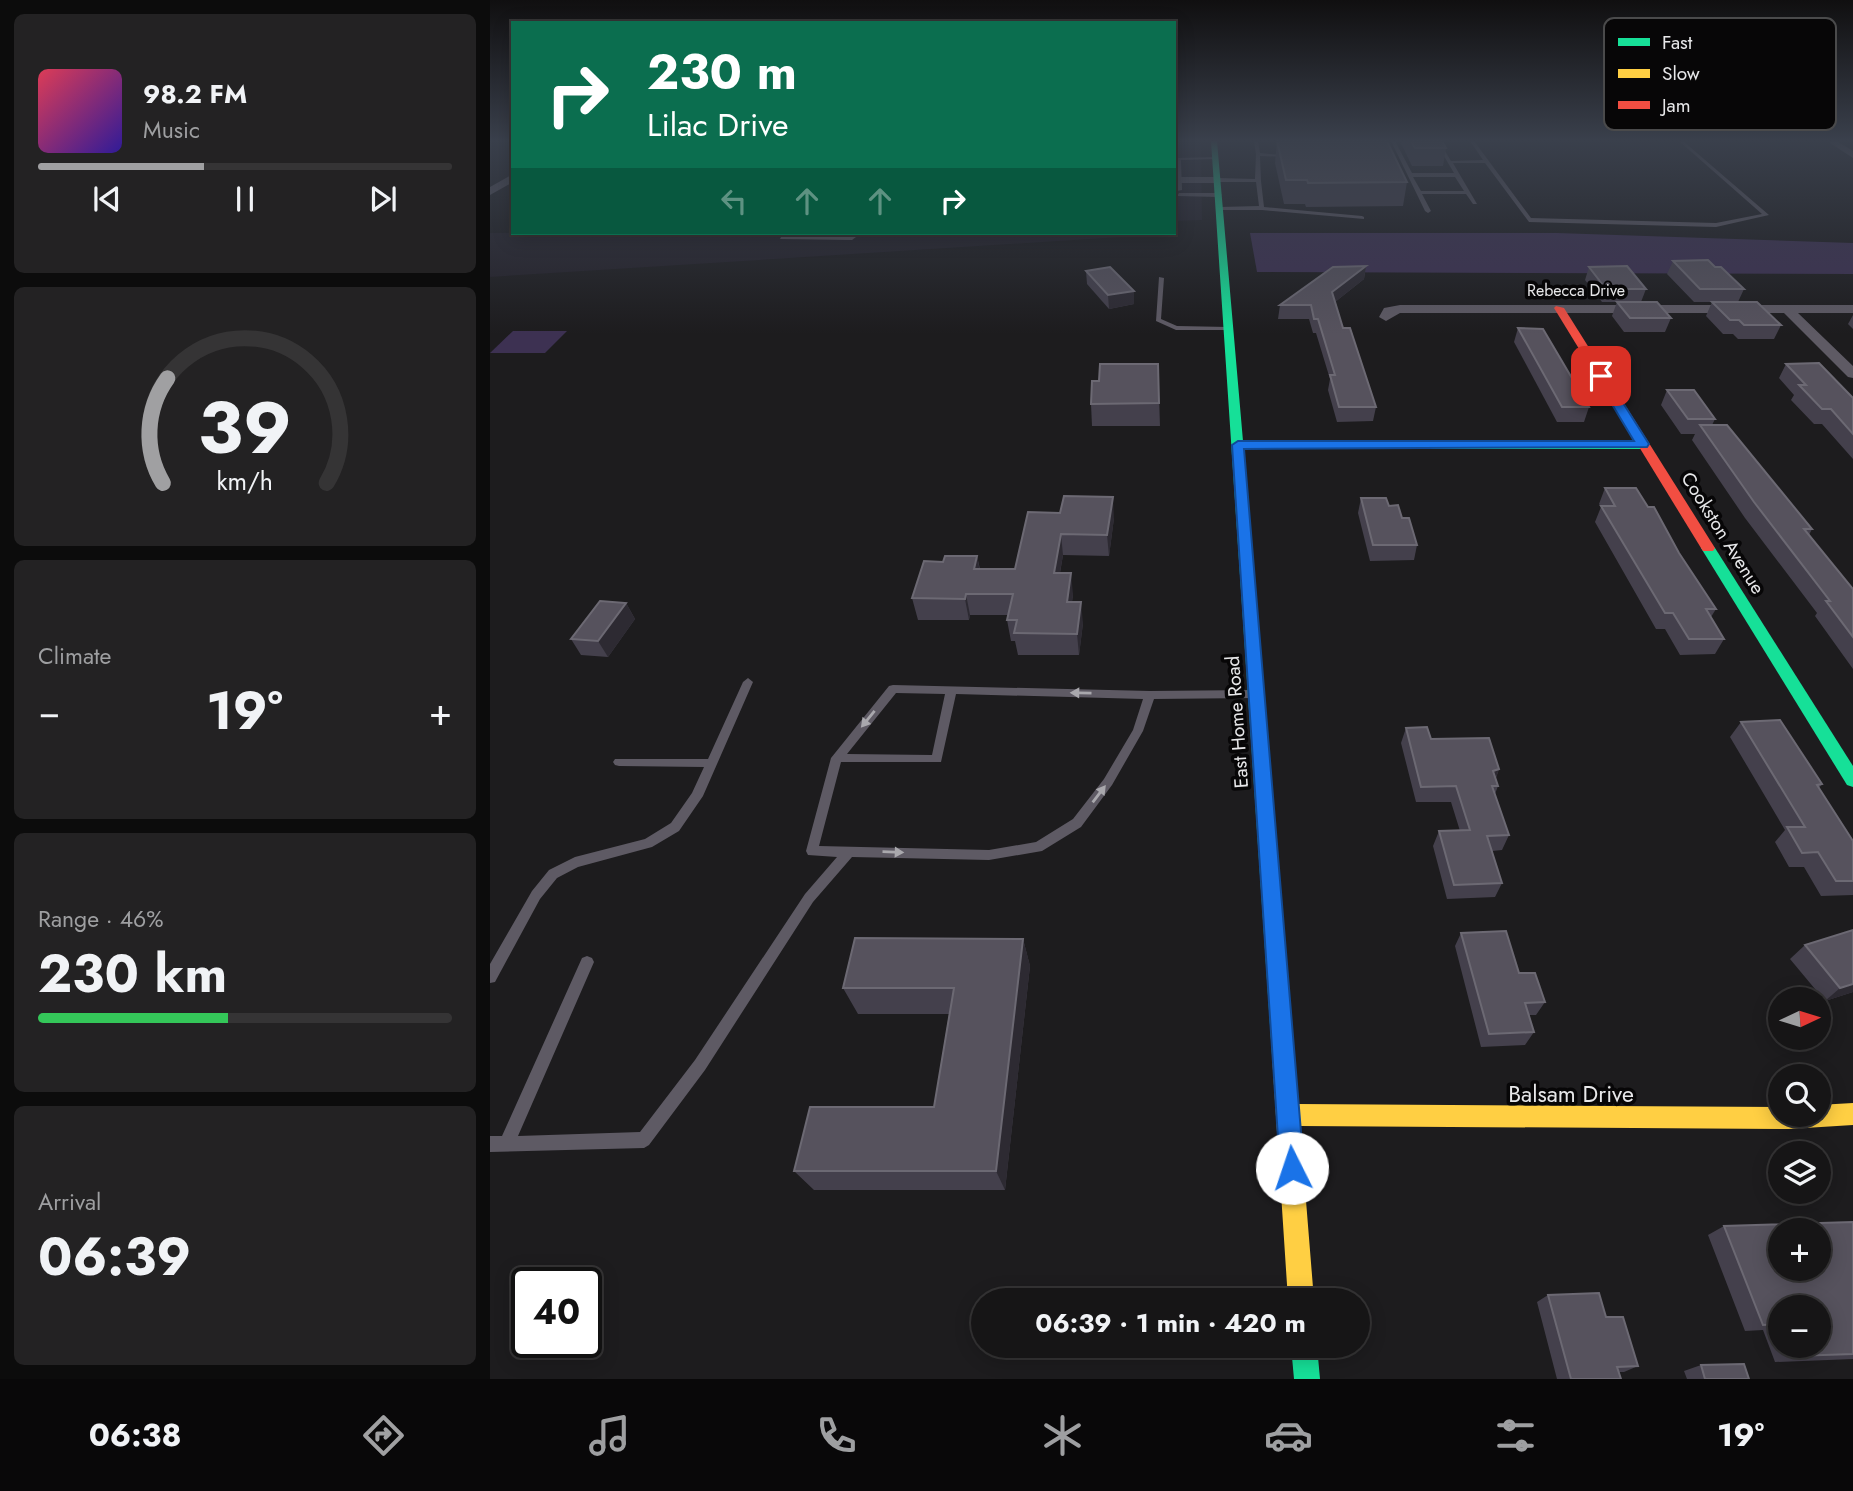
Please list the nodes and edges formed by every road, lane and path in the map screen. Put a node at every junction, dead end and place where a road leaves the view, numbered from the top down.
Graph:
1 (1219, 205) edge
2 (1253, 205) edge
3 (1425, 205) edge
4 (1519, 205) edge
5 (1755, 205) edge
6 (1262, 208) joint
7 (1428, 211) dead end
8 (1362, 218) dead end
9 (784, 235) edge
10 (854, 235) edge
11 (1161, 278) dead end
12 (1559, 308) junction
13 (1786, 308) junction
14 (1853, 309) edge
15 (1386, 317) dead end
16 (1229, 329) junction
17 (1853, 374) edge
18 (1643, 444) junction
19 (1238, 445) junction
20 (748, 682) dead end
21 (951, 691) junction
22 (1256, 694) junction
23 (1150, 695) junction
24 (837, 758) junction
25 (619, 761) dead end
26 (712, 763) junction
27 (1853, 780) edge
28 (850, 851) junction
29 (587, 962) dead end
30 (490, 977) edge
31 (1853, 1114) edge
32 (1288, 1115) junction
33 (507, 1143) junction
34 (490, 1144) edge
35 (1300, 1288) edge
36 (1305, 1358) edge
37 (1307, 1379) edge

1 - 16 street, East Home Road
2 - 6 lane
3 - 7 lane
4 - 5 lane
6 - 8 lane
9 - 10 lane
11 - 16 lane
12 - 13 street, Rebecca Drive
12 - 15 street, Rebecca Drive
12 - 18 street, Cookston Avenue
13 - 14 street, Rebecca Drive
13 - 17 street
16 - 19 street, East Home Road
18 - 19 street
18 - 27 street, Cookston Avenue
19 - 22 street, East Home Road
20 - 26 lane
23 -> 21 lane
21 -> 24 lane
21 - 24 lane
22 - 23 lane
22 - 32 street, East Home Road
28 -> 23 lane
24 - 28 lane
25 - 26 lane
26 - 30 lane
28 - 33 lane
29 - 33 lane
31 - 32 street, Balsam Drive
32 - 35 street, East Home Road
33 - 34 lane
36 - 37 street

